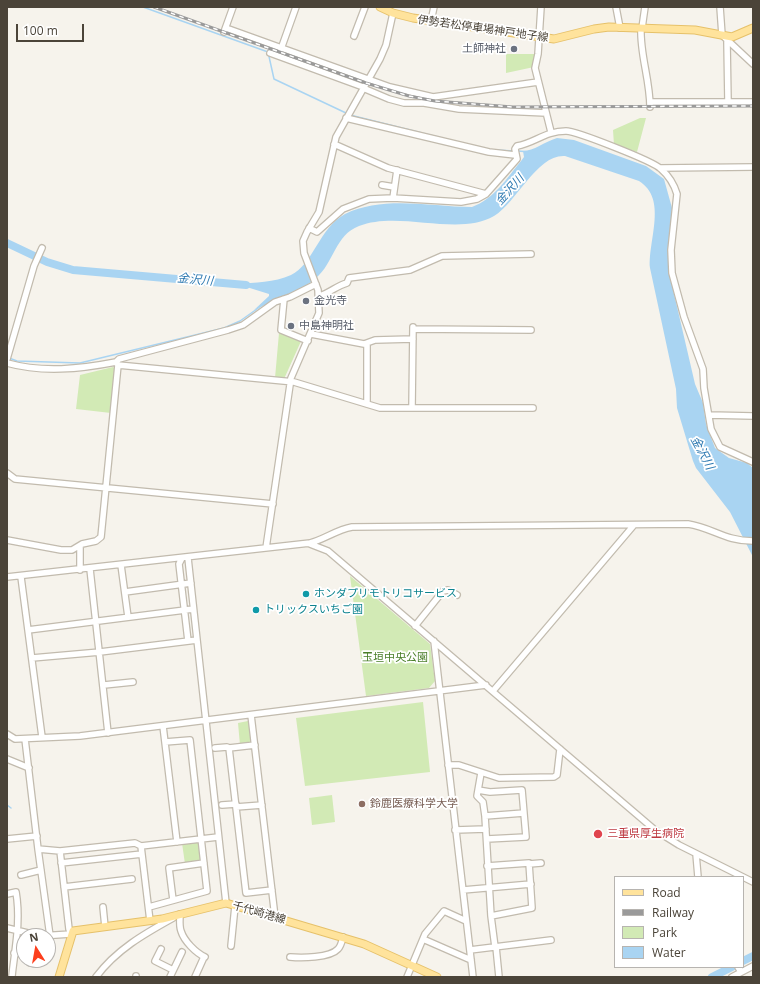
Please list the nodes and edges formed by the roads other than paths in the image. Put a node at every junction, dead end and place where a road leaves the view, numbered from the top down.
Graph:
1 (234, 7) edge
2 (296, 7) edge
3 (365, 7) edge
4 (380, 7) edge
5 (434, 7) edge
6 (541, 7) edge
7 (616, 7) edge
8 (644, 7) edge
9 (720, 7) edge
10 (393, 13) junction
11 (431, 21) junction
12 (620, 28) junction
13 (753, 28) edge
14 (641, 29) junction
15 (722, 35) junction
16 (354, 36) dead end
17 (538, 37) junction
18 (728, 42) junction
19 (281, 49) junction
20 (270, 53) dead end
21 (753, 64) edge
22 (368, 80) junction
23 (538, 82) junction
24 (363, 87) junction
25 (728, 102) junction
26 (753, 102) edge
27 (546, 113) junction
28 (347, 115) junction
29 (552, 132) junction
30 (334, 144) junction
31 (515, 152) junction
32 (753, 167) edge
33 (660, 168) junction
34 (397, 170) junction
35 (382, 185) dead end
36 (394, 187) junction
37 (486, 194) junction
38 (393, 198) junction
39 (309, 228) junction
40 (42, 248) dead end
41 (531, 254) dead end
42 (316, 284) junction
43 (319, 296) junction
44 (284, 300) junction
45 (531, 330) dead end
46 (311, 334) junction
47 (413, 339) junction
48 (308, 341) junction
49 (367, 343) junction
50 (8, 356) edge
51 (7, 363) edge
52 (117, 364) junction
53 (291, 382) junction
54 (367, 404) junction
55 (412, 408) junction
56 (532, 408) dead end
57 (709, 415) junction
58 (753, 416) edge
59 (753, 462) edge
60 (7, 473) edge
61 (106, 488) junction
62 (273, 504) junction
63 (634, 525) junction
64 (7, 540) edge
65 (753, 541) edge
66 (310, 544) junction
67 (80, 546) junction
68 (266, 548) junction
69 (185, 558) junction
70 (121, 565) junction
71 (90, 569) junction
72 (80, 570) junction
73 (7, 577) edge
74 (21, 577) junction
75 (191, 583) junction
76 (181, 584) junction
77 (125, 592) junction
78 (457, 595) dead end
79 (193, 610) junction
80 (184, 611) junction
81 (128, 618) junction
82 (96, 621) junction
83 (415, 626) junction
84 (28, 630) junction
85 (188, 640) junction
86 (197, 640) junction
87 (434, 641) junction
88 (100, 652) junction
89 (32, 658) junction
90 (133, 682) dead end
91 (486, 684) junction
92 (104, 685) junction
93 (439, 690) junction
94 (493, 691) junction
95 (251, 715) junction
96 (207, 721) junction
97 (163, 726) junction
98 (108, 733) junction
99 (7, 734) edge
100 (42, 738) junction
101 (26, 739) junction
102 (165, 742) junction
103 (255, 745) junction
104 (215, 748) dead end
105 (229, 748) junction
106 (560, 749) junction
107 (7, 759) edge
108 (448, 765) junction
109 (29, 768) junction
110 (481, 773) junction
111 (478, 790) junction
112 (262, 804) junction
113 (222, 805) dead end
114 (236, 806) junction
115 (524, 813) junction
116 (484, 816) junction
117 (486, 829) junction
118 (455, 830) junction
119 (37, 836) junction
120 (218, 836) junction
121 (7, 839) edge
122 (202, 839) junction
123 (487, 839) junction
124 (177, 842) junction
125 (141, 846) junction
126 (38, 850) junction
127 (60, 851) junction
128 (142, 854) junction
129 (696, 854) junction
130 (61, 863) junction
131 (204, 863) junction
132 (541, 863) dead end
133 (529, 864) junction
134 (488, 866) junction
135 (41, 870) junction
136 (20, 875) dead end
137 (698, 876) edge
138 (741, 876) edge
139 (744, 878) edge
140 (132, 879) dead end
141 (753, 882) edge
142 (531, 884) junction
143 (64, 887) junction
144 (489, 888) junction
145 (272, 890) junction
146 (463, 890) junction
147 (7, 894) edge
148 (173, 900) junction
149 (226, 903) junction
150 (235, 906) junction
151 (103, 907) dead end
152 (149, 907) junction
153 (179, 914) junction
154 (491, 916) junction
155 (275, 917) junction
156 (150, 921) junction
157 (466, 921) junction
158 (105, 927) junction
159 (18, 928) edge
160 (49, 928) edge
161 (71, 934) junction
162 (56, 935) edge
163 (343, 937) junction
164 (423, 939) junction
165 (551, 940) dead end
166 (16, 942) edge
167 (231, 946) dead end
168 (495, 947) junction
169 (161, 949) dead end
170 (470, 950) junction
171 (182, 952) dead end
172 (14, 953) joint
173 (290, 957) dead end
174 (471, 960) junction
175 (411, 965) junction
176 (753, 966) edge
177 (173, 970) junction
178 (739, 970) edge
179 (11, 976) edge
180 (59, 977) edge
181 (96, 977) edge
182 (170, 977) edge
183 (195, 977) edge
184 (407, 977) edge
185 (437, 977) edge
186 (473, 977) edge
187 (499, 977) edge
188 (732, 977) edge

1 - 19 street
2 - 19 street
3 - 16 street
4 - 10 main road, 伊勢若松停車場神戸地子線
5 - 11 street
6 - 17 street
7 - 12 street
8 - 14 street
9 - 15 street
10 - 11 main road, 伊勢若松停車場神戸地子線
10 - 22 street
11 - 17 main road, 伊勢若松停車場神戸地子線
12 - 14 main road, 伊勢若松停車場神戸地子線
12 - 17 main road, 伊勢若松停車場神戸地子線
13 - 15 main road, 伊勢若松停車場神戸地子線
14 - 15 main road, 伊勢若松停車場神戸地子線
14 - 25 street
15 - 18 street
17 - 23 street
18 - 21 street
18 - 25 street
19 - 22 street
20 - 24 street
22 - 23 street
22 - 24 street
23 - 27 street
24 - 27 street
24 - 28 street
25 - 26 street
27 - 29 street
28 - 30 street
28 - 31 street
29 - 31 street
29 - 33 street
30 - 34 street
30 - 39 street
31 - 37 street
32 - 33 street
33 - 57 street
34 - 36 street
34 - 37 street
35 - 36 street
36 - 38 street
37 - 38 street
38 - 39 street
39 - 42 street
40 - 50 street
41 - 43 street
42 - 43 street
42 - 44 street
43 - 46 street
44 - 48 street
44 - 52 street
45 - 47 street
46 - 48 street
46 - 49 street
47 - 49 street
47 - 55 street
48 - 53 street
49 - 54 street
51 - 52 street
52 - 53 street
52 - 61 street
53 - 54 street
53 - 62 street
54 - 55 street
55 - 56 street
57 - 58 street
57 - 59 street
60 - 61 street
61 - 62 street
61 - 67 street
62 - 68 street
63 - 65 street
63 - 66 street
63 - 94 street
64 - 67 street
66 - 68 street
66 - 83 street
67 - 72 street
68 - 69 street
69 - 70 street
69 - 75 street
69 - 76 street
70 - 71 street
70 - 77 street
71 - 72 street
71 - 82 street
72 - 74 street
73 - 74 street
74 - 84 street
75 - 76 street
75 - 79 street
76 - 77 street
76 - 80 street
77 - 81 street
78 - 83 street
79 - 80 street
79 - 86 street
80 - 81 street
80 - 85 street
81 - 82 street
82 - 84 street
82 - 88 street
83 - 87 street
84 - 89 street
85 - 86 street
85 - 88 street
86 - 96 street
87 - 91 street
87 - 93 street
88 - 89 street
88 - 92 street
89 - 100 street
90 - 92 street
91 - 93 street
91 - 94 street
92 - 98 street
93 - 95 street
93 - 108 street
94 - 106 street
95 - 96 street
95 - 103 street
96 - 97 street
96 - 120 street
97 - 98 street
97 - 102 street
98 - 100 street
99 - 101 street
100 - 101 street
101 - 109 street
102 - 122 street
102 - 124 street
103 - 105 street
103 - 112 street
104 - 105 street
105 - 114 street
106 - 110 street
106 - 129 street
107 - 109 street
108 - 110 street
108 - 118 street
109 - 119 street
110 - 111 street
111 - 115 street
111 - 116 street
112 - 114 street
112 - 145 street
113 - 114 street
114 - 145 street
115 - 116 street
115 - 123 street
116 - 117 street
117 - 118 street
117 - 123 street
118 - 146 street
119 - 121 street
119 - 126 street
120 - 122 street
120 - 149 street
122 - 124 street
122 - 131 street
123 - 134 street
124 - 125 street
125 - 127 street
125 - 128 street
126 - 127 street
126 - 135 street
127 - 130 street
128 - 130 street
128 - 152 street
129 - 137 street
129 - 138 street
130 - 143 street
131 - 148 street
131 - 148 street
132 - 133 street
133 - 134 street
133 - 142 street
134 - 144 street
135 - 136 street
135 - 160 street
139 - 141 street
140 - 143 street
142 - 144 street
142 - 154 street
143 - 161 street
144 - 146 street
144 - 154 street
145 - 155 street
146 - 157 street
147 - 159 street
148 - 152 street
149 - 150 main road, 千代崎港線
149 - 153 main road, 千代崎港線
150 - 155 main road, 千代崎港線
150 - 167 street
151 - 158 street
152 - 156 street
153 - 156 main road, 千代崎港線
153 - 181 street
153 - 183 street
154 - 168 street
155 - 163 main road, 千代崎港線
156 - 158 main road, 千代崎港線
157 - 164 street
157 - 170 street
158 - 161 main road, 千代崎港線
161 - 162 street
161 - 180 main road
163 - 173 street
163 - 175 main road, 千代崎港線
164 - 174 street
164 - 175 street
165 - 168 street
166 - 172 street
168 - 170 street
168 - 187 street
169 - 177 street
170 - 174 street
171 - 177 street
172 - 179 street
174 - 186 street
175 - 184 street
175 - 185 main road, 千代崎港線
176 - 178 street
177 - 182 street
178 - 188 street

